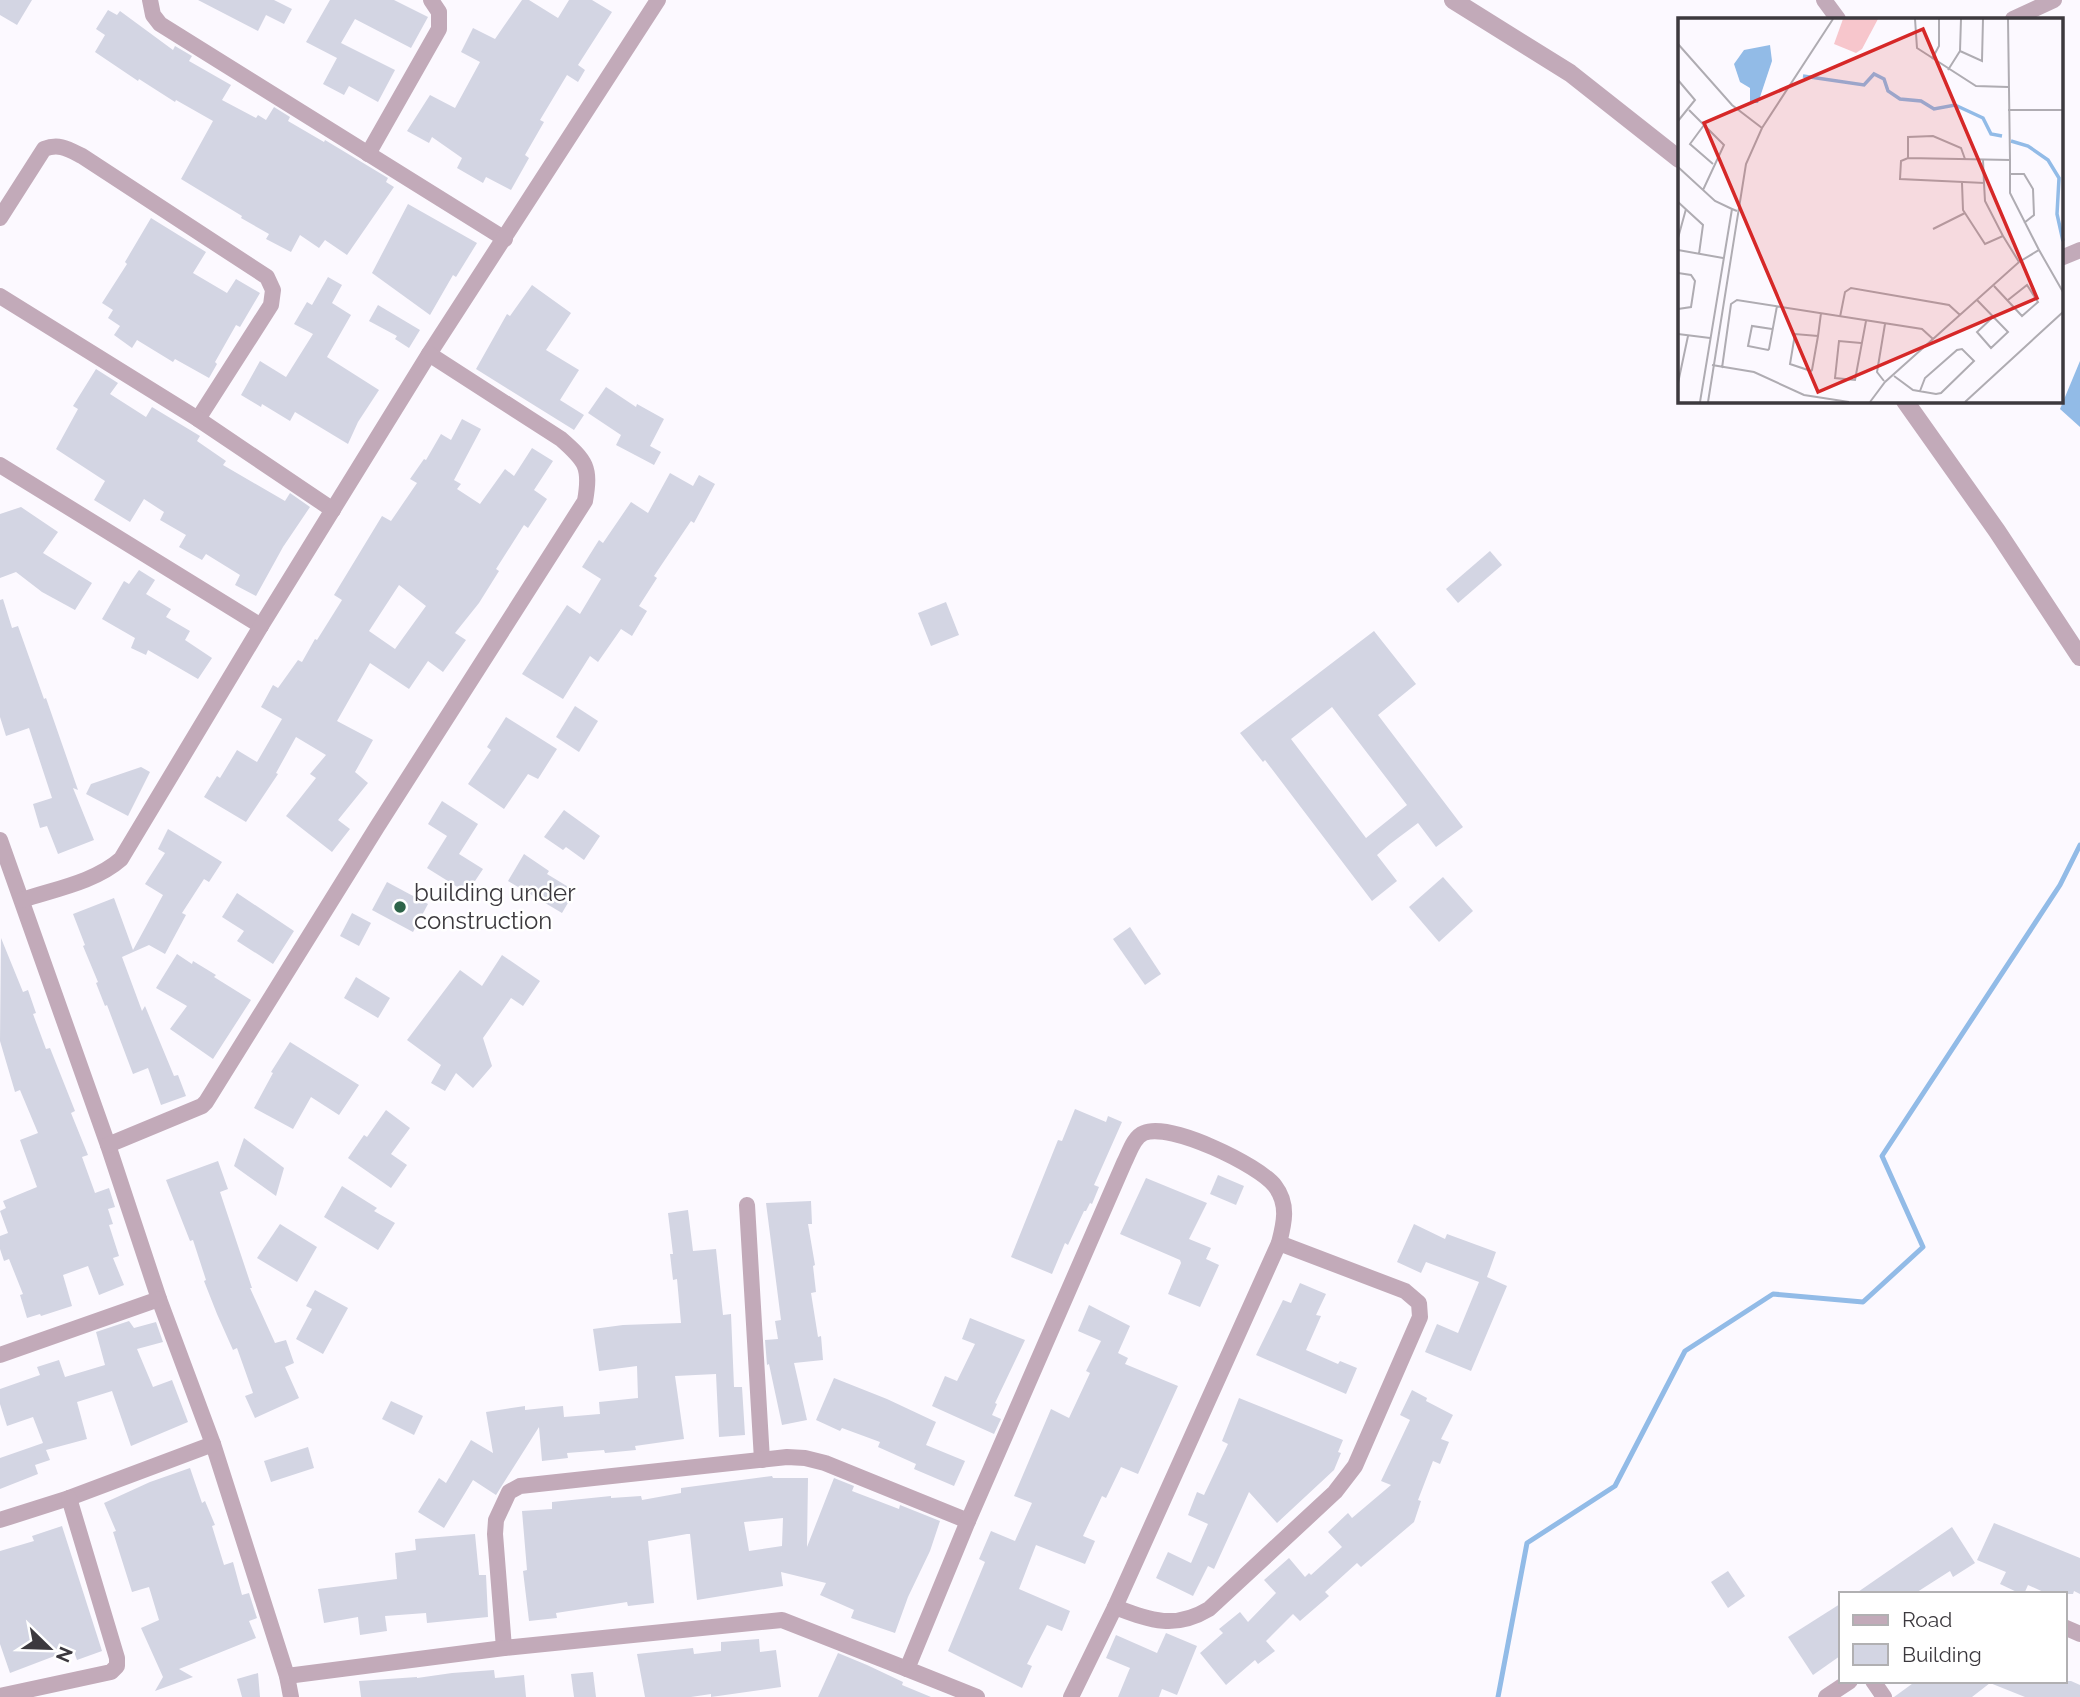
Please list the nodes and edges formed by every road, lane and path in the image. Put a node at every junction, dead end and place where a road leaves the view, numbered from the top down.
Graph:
1 (150, 0) edge
2 (431, 0) edge
3 (658, 0) edge
4 (1453, 0) edge
5 (1824, 0) edge
6 (2054, 0) edge
7 (1837, 18) edge
8 (2015, 18) edge
9 (368, 153) junction
10 (1678, 158) edge
11 (0, 218) edge
12 (505, 239) junction
13 (2080, 250) edge
14 (2062, 258) edge
15 (0, 296) edge
16 (429, 354) junction
17 (1906, 402) edge
18 (198, 419) junction
19 (0, 465) edge
20 (333, 510) junction
21 (261, 626) junction
22 (2080, 657) edge
23 (0, 840) edge
24 (22, 900) junction
25 (108, 1145) junction
26 (747, 1205) dead end
27 (1279, 1243) junction
28 (159, 1298) junction
29 (1, 1352) edge
30 (212, 1444) junction
31 (762, 1460) junction
32 (69, 1499) junction
33 (0, 1520) edge
34 (968, 1521) junction
35 (1115, 1607) junction
36 (504, 1648) junction
37 (907, 1669) junction
38 (287, 1676) junction
39 (1847, 1683) edge
40 (0, 1696) edge
41 (290, 1697) edge
42 (977, 1697) edge
43 (1071, 1697) edge
44 (1826, 1697) edge

1 - 9 street
2 - 9 street
3 - 12 street
4 - 10 street
5 - 7 street
6 - 8 street
9 - 12 street
11 - 18 street
12 - 16 street
13 - 14 street
15 - 18 street
16 - 20 street
16 - 25 street
17 - 22 street
18 - 20 street
19 - 21 street
20 - 21 street
21 - 24 street
23 - 24 street
24 - 25 street
25 - 28 street
26 - 31 street
27 - 34 street
27 - 35 street
27 - 35 street
28 - 29 street
28 - 30 street
30 - 32 street
30 - 38 street
31 - 34 street
31 - 36 street
32 - 33 street
32 - 40 street
34 - 37 street
35 - 43 street
36 - 37 street
36 - 38 street
37 - 42 street
38 - 41 street
39 - 44 street

